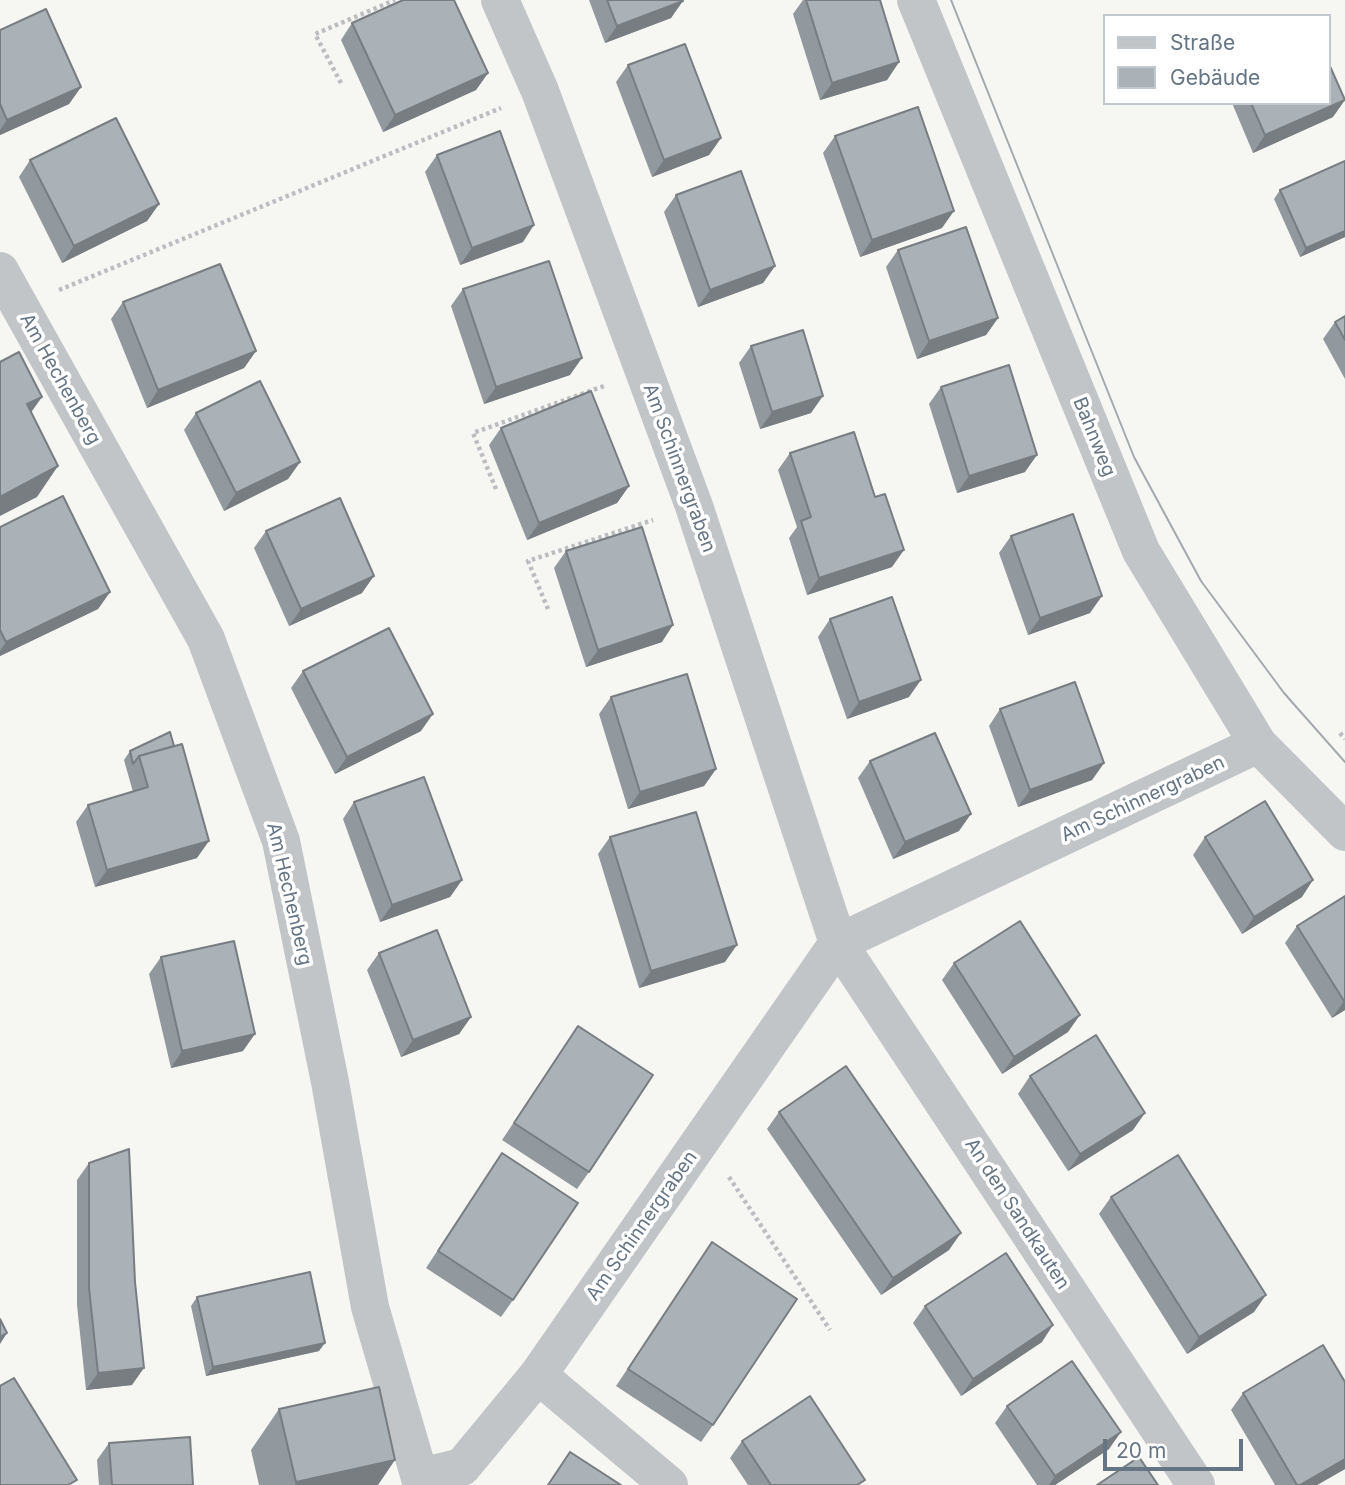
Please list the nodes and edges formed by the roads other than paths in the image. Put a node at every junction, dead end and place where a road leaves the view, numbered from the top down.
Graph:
1 (500, 0) edge
2 (916, 0) edge
3 (0, 271) edge
4 (1258, 744) junction
5 (1345, 832) edge
6 (838, 943) junction
7 (538, 1375) junction
8 (422, 1481) edge
9 (669, 1485) edge
10 (1196, 1485) edge

1 - 6 street, Am Schinnergraben
2 - 4 street, Bahnweg
3 - 8 street, Am Hechenberg
4 - 5 street, Bahnweg
4 - 6 street, Am Schinnergraben
6 - 7 street, Am Schinnergraben
6 - 10 street, An den Sandkauten
7 - 8 street, Am Schinnergraben
7 - 9 street

